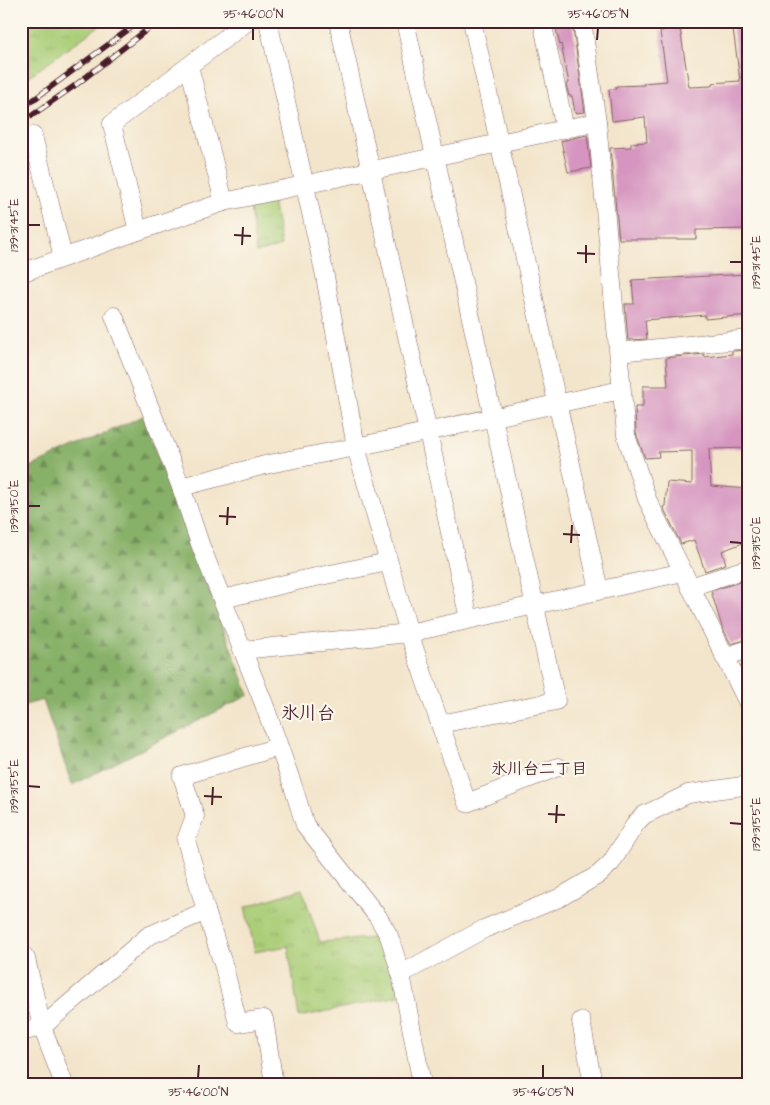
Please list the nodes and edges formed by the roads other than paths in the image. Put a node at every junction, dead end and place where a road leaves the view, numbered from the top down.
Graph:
1 (248, 21) edge
2 (268, 21) edge
3 (338, 21) edge
4 (405, 21) edge
5 (472, 21) edge
6 (542, 21) edge
7 (582, 21) edge
8 (189, 66) junction
9 (597, 122) junction
10 (565, 129) junction
11 (33, 136) dead end
12 (499, 143) junction
13 (435, 157) junction
14 (371, 171) junction
15 (306, 184) junction
16 (224, 202) junction
17 (138, 230) junction
18 (63, 257) junction
19 (21, 273) edge
20 (114, 316) dead end
21 (749, 339) edge
22 (619, 352) junction
23 (621, 390) junction
24 (558, 403) junction
25 (493, 417) junction
26 (428, 430) junction
27 (356, 447) junction
28 (181, 487) junction
29 (388, 562) junction
30 (749, 568) edge
31 (686, 579) junction
32 (600, 590) junction
33 (223, 599) junction
34 (535, 605) junction
35 (469, 619) junction
36 (409, 633) junction
37 (749, 648) edge
38 (243, 650) junction
39 (724, 657) junction
40 (749, 705) edge
41 (440, 724) junction
42 (278, 747) junction
43 (558, 767) dead end
44 (749, 785) edge
45 (206, 911) junction
46 (21, 952) edge
47 (401, 974) junction
48 (581, 1021) dead end
49 (42, 1027) junction
50 (21, 1032) edge
51 (64, 1084) edge
52 (274, 1084) edge
53 (422, 1084) edge
54 (593, 1084) edge

1 - 8 street
2 - 15 street
3 - 14 street
4 - 13 street
5 - 12 street
6 - 10 street
7 - 9 street
8 - 16 street
8 - 17 street
9 - 10 street
9 - 22 street
10 - 12 street
11 - 18 street
12 - 13 street
12 - 24 street
13 - 14 street
13 - 25 street
14 - 15 street
14 - 26 street
15 - 16 street
15 - 27 street
16 - 17 street
17 - 18 street
18 - 19 street
20 - 28 street
21 - 22 street
22 - 23 street
23 - 24 street
23 - 31 street
24 - 25 street
24 - 32 street
25 - 26 street
25 - 34 street
26 - 27 street
26 - 35 street
27 - 28 street
27 - 29 street
28 - 33 street
29 - 33 street
29 - 36 street
30 - 31 street
31 - 32 street
31 - 39 street
32 - 34 street
33 - 38 street
34 - 35 street
34 - 41 street
35 - 36 street
36 - 38 street
36 - 41 street
37 - 39 street
38 - 42 street
39 - 40 street
41 - 43 street
42 - 45 street
42 - 47 street
44 - 47 street
45 - 49 street
45 - 52 street
46 - 49 street
47 - 53 street
48 - 54 street
49 - 50 street
49 - 51 street

